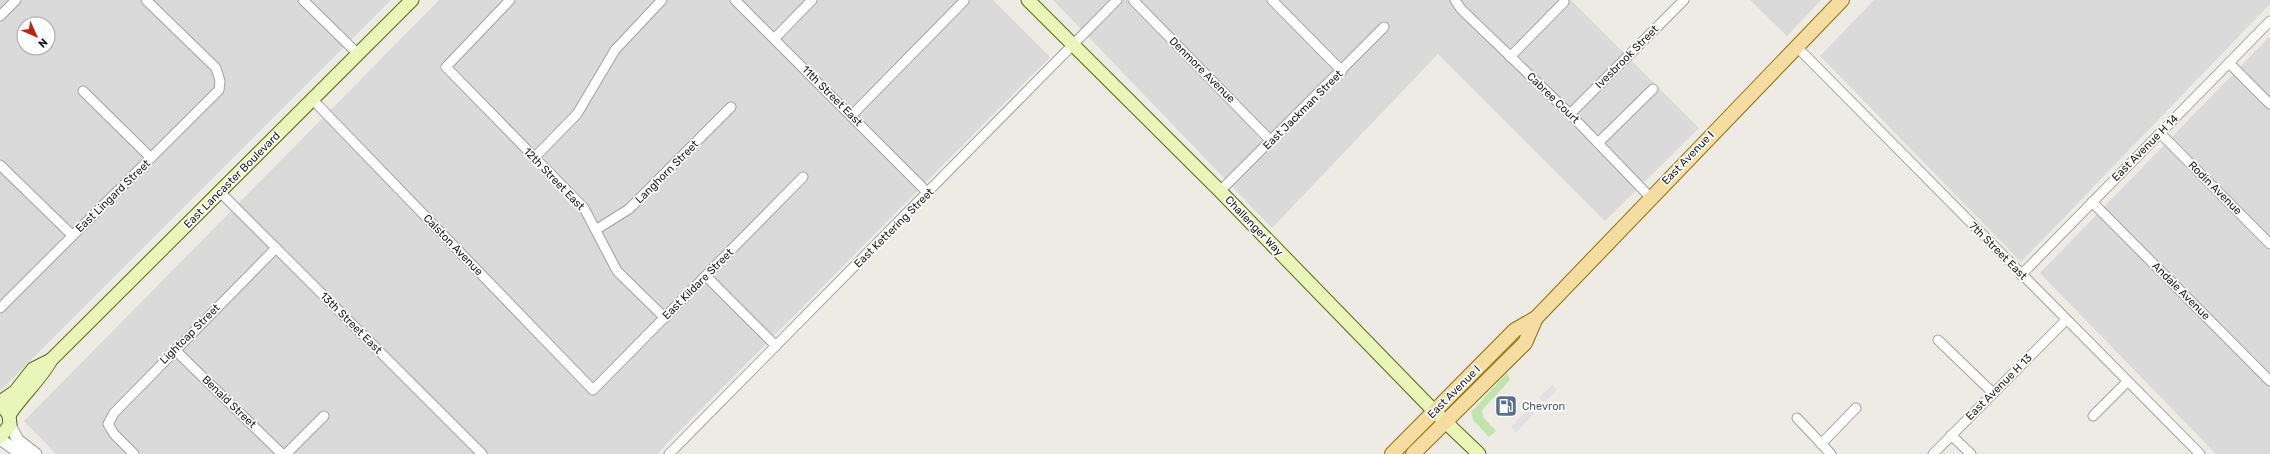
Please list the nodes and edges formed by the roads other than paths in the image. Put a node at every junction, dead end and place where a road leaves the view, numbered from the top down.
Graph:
1 (16, 0) edge
2 (146, 0) edge
3 (304, 0) edge
4 (412, 0) edge
5 (510, 0) edge
6 (735, 0) edge
7 (812, 0) edge
8 (1028, 0) edge
9 (1117, 0) edge
10 (1132, 0) edge
11 (1272, 0) edge
12 (1455, 0) edge
13 (1684, 0) edge
14 (1842, 0) edge
15 (657, 1) edge
16 (964, 1) dead end
17 (1564, 2) dead end
18 (2, 10) edge
19 (2270, 22) edge
20 (1384, 27) dead end
21 (775, 38) junction
22 (1073, 45) junction
23 (1797, 47) junction
24 (358, 54) junction
25 (1510, 57) junction
26 (2229, 63) junction
27 (1342, 71) junction
28 (1653, 89) dead end
29 (83, 91) dead end
30 (313, 100) junction
31 (2270, 104) edge
32 (731, 107) dead end
33 (1570, 114) junction
34 (851, 116) junction
35 (2160, 133) junction
36 (1271, 141) junction
37 (1598, 143) junction
38 (151, 158) junction
39 (534, 158) junction
40 (0, 164) edge
41 (803, 177) dead end
42 (1220, 191) junction
43 (220, 192) junction
44 (928, 193) junction
45 (1650, 197) junction
46 (2092, 202) junction
47 (596, 229) junction
48 (72, 235) junction
49 (2270, 244) edge
50 (276, 248) junction
51 (2021, 275) junction
52 (706, 276) junction
53 (0, 308) edge
54 (665, 318) junction
55 (1536, 318) junction
56 (2066, 320) junction
57 (1938, 340) dead end
58 (776, 346) junction
59 (175, 350) junction
60 (51, 360) junction
61 (2270, 381) edge
62 (2128, 382) junction
63 (593, 390) joint
64 (1993, 393) junction
65 (0, 404) edge
66 (1856, 408) dead end
67 (1434, 411) junction
68 (324, 416) dead end
69 (2093, 416) dead end
70 (1797, 418) dead end
71 (10, 420) junction
72 (1445, 421) junction
73 (1951, 435) junction
74 (0, 438) edge
75 (1821, 444) junction
76 (21, 454) edge
77 (36, 454) edge
78 (134, 454) edge
79 (282, 454) edge
80 (286, 454) edge
81 (482, 454) edge
82 (669, 454) edge
83 (1392, 454) edge
84 (1413, 454) edge
85 (1479, 454) edge
86 (1831, 454) edge
87 (1933, 454) edge
88 (1971, 454) edge
89 (2200, 454) edge

1 - 18 street
2 - 38 street, East Lingard Street
3 - 24 street
4 - 24 main road, East Lancaster Boulevard
5 - 39 street, 12th Street East
6 - 21 street, 11th Street East
7 - 21 street
8 - 22 main road, Challenger Way
9 - 22 street, East Kettering Street
10 - 36 street, Denmore Avenue
11 - 27 street
12 - 25 street, Cabree Court
13 - 33 street, Ivesbrook Street
14 - 23 main road, East Avenue I
15 - 39 street
16 - 34 street
17 - 25 street
19 - 26 street, East Avenue H 14
20 - 27 street, East Jackman Street
21 - 34 street, 11th Street East
22 - 42 main road, Challenger Way
22 - 44 street, East Kettering Street
23 - 45 main road, East Avenue I
23 - 51 street, 7th Street East
24 - 30 main road, East Lancaster Boulevard
25 - 33 street, Cabree Court
26 - 31 street
26 - 35 street, East Avenue H 14
27 - 36 street, East Jackman Street
28 - 37 street
29 - 38 street
30 - 43 main road, East Lancaster Boulevard
30 - 63 street, Calston Avenue
32 - 47 street, Langhorn Street
33 - 37 street, Cabree Court
34 - 44 street, 11th Street East
35 - 46 street, East Avenue H 14
35 - 49 street, Rodin Avenue
36 - 42 street, East Jackman Street
37 - 45 street, Cabree Court
38 - 48 street, East Lingard Street
39 - 47 street, 12th Street East
40 - 48 street
41 - 52 street, East Kildare Street
42 - 67 main road, Challenger Way
43 - 50 street, 13th Street East
43 - 60 main road, East Lancaster Boulevard
44 - 58 street, East Kettering Street
45 - 55 main road, East Avenue I
46 - 51 street, East Avenue H 14
46 - 61 street, Andale Avenue
47 - 54 street, 12th Street East
48 - 53 street, East Lingard Street
50 - 59 street, Lightcap Street
50 - 81 street, 13th Street East
51 - 56 street, 7th Street East
52 - 54 street, East Kildare Street
52 - 58 street
54 - 63 street, East Kildare Street
55 - 67 main road, East Avenue I
55 - 72 main road, East Avenue I
56 - 62 street, 7th Street East
56 - 64 street, East Avenue H 13
57 - 64 street
58 - 82 street, East Kettering Street
59 - 78 street, Lightcap Street
59 - 79 street, Benald Street
60 - 65 main road, East Lancaster Boulevard
60 - 71 main road, East Lancaster Boulevard
62 - 69 street
62 - 89 street, 7th Street East
64 - 73 street, East Avenue H 13
65 - 71 main road
66 - 75 street
67 - 72 main road, Challenger Way
67 - 83 main road, East Avenue I
68 - 80 street
70 - 75 street
71 - 74 main road, East Lancaster Boulevard
71 - 77 street
72 - 84 main road, East Avenue I
72 - 85 main road, Challenger Way
73 - 87 street, East Avenue H 13
73 - 88 street
74 - 76 street
75 - 86 street

